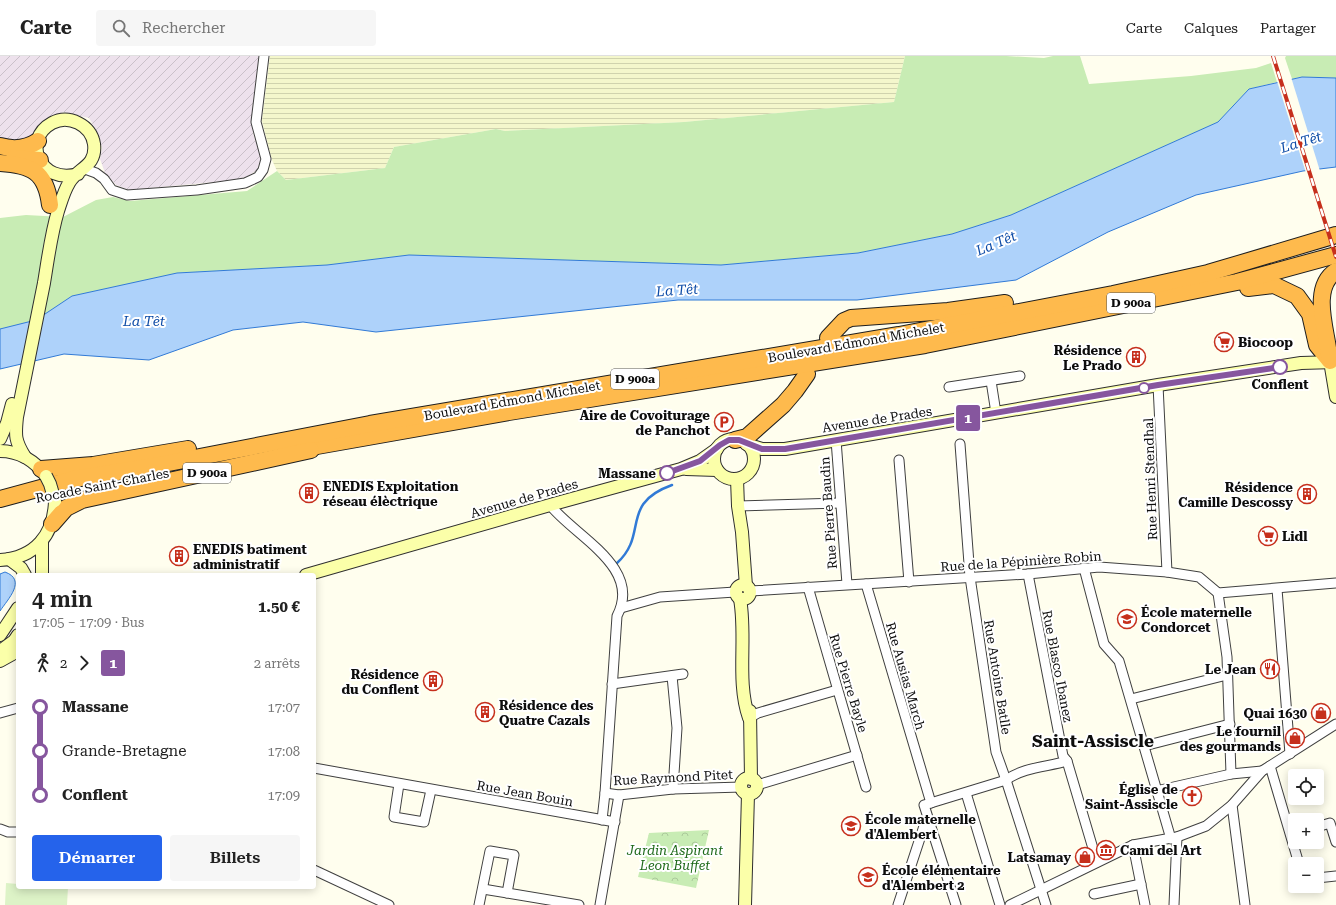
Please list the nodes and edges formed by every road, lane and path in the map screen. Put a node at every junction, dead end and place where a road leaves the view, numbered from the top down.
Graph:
1 (264, 56) edge
2 (38, 140) junction
3 (0, 146) edge
4 (0, 158) edge
5 (0, 163) edge
6 (42, 163) junction
7 (81, 172) junction
8 (55, 206) junction
9 (1336, 235) edge
10 (1336, 255) edge
11 (1336, 271) edge
12 (984, 313) junction
13 (828, 338) dead end
14 (925, 345) junction
15 (1334, 361) edge
16 (807, 374) dead end
17 (1020, 376) dead end
18 (991, 381) junction
19 (1158, 385) junction
20 (949, 387) dead end
21 (1336, 397) edge
22 (996, 413) junction
23 (370, 430) junction
24 (1, 437) edge
25 (836, 440) junction
26 (741, 442) junction
27 (960, 444) dead end
28 (717, 448) junction
29 (785, 449) junction
30 (0, 451) edge
31 (26, 457) junction
32 (899, 460) dead end
33 (753, 465) junction
34 (681, 470) junction
35 (717, 470) junction
36 (44, 473) junction
37 (737, 479) junction
38 (0, 499) edge
39 (840, 502) junction
40 (550, 505) junction
41 (738, 506) junction
42 (0, 508) edge
43 (52, 524) junction
44 (42, 541) junction
45 (4, 560) edge
46 (1084, 568) junction
47 (1167, 572) junction
48 (24, 573) edge
49 (42, 573) edge
50 (313, 573) edge
51 (1028, 574) junction
52 (970, 577) junction
53 (909, 582) junction
54 (1336, 583) edge
55 (847, 584) junction
56 (866, 584) junction
57 (808, 587) junction
58 (1277, 589) junction
59 (743, 592) junction
60 (1218, 593) junction
61 (621, 608) junction
62 (16, 611) edge
63 (0, 635) edge
64 (16, 638) edge
65 (0, 651) edge
66 (16, 652) edge
67 (0, 661) edge
68 (683, 674) dead end
69 (1227, 675) junction
70 (672, 676) junction
71 (612, 684) junction
72 (837, 690) junction
73 (1131, 699) junction
74 (16, 709) edge
75 (0, 713) edge
76 (749, 718) junction
77 (1230, 724) junction
78 (1336, 724) edge
79 (1144, 746) junction
80 (1290, 754) junction
81 (857, 755) junction
82 (1067, 761) junction
83 (316, 768) edge
84 (1266, 768) junction
85 (1231, 774) junction
86 (1006, 780) junction
87 (398, 784) junction
88 (750, 786) junction
89 (866, 787) dead end
90 (673, 789) junction
91 (431, 790) junction
92 (1156, 791) junction
93 (605, 793) junction
94 (966, 793) junction
95 (619, 794) junction
96 (931, 803) junction
97 (1232, 805) junction
98 (928, 817) junction
99 (602, 820) junction
100 (615, 822) junction
101 (1288, 823) edge
102 (1324, 825) edge
103 (0, 829) edge
104 (16, 832) edge
105 (1174, 838) junction
106 (1336, 842) edge
107 (1133, 845) junction
108 (1097, 862) junction
109 (316, 871) edge
110 (1336, 876) edge
111 (1324, 877) edge
112 (1141, 884) junction
113 (483, 889) junction
114 (1040, 889) junction
115 (507, 893) junction
116 (1094, 894) dead end
117 (389, 905) edge
118 (479, 905) edge
119 (579, 905) edge
120 (600, 905) edge
121 (745, 905) edge
122 (898, 905) edge
123 (956, 905) edge
124 (1000, 905) edge
125 (1010, 905) edge
126 (1046, 905) edge
127 (1145, 905) edge
128 (1174, 905) edge
129 (1245, 905) edge

1 - 7 street
2 - 3 highway
2 - 6 main road
2 - 7 main road
4 - 6 highway
5 - 8 highway
6 - 7 main road
6 - 8 main road
7 - 8 main road
8 - 24 main road
8 - 31 main road
9 - 12 highway
10 - 14 highway, Boulevard Edmond Michelet / D 900a
11 - 15 highway
12 - 13 highway
12 - 23 highway, Boulevard Edmond Michelet / D 900a
14 - 15 highway
14 - 23 highway, Boulevard Edmond Michelet / D 900a
15 - 19 main road, Avenue de Prades
15 - 21 main road
16 - 26 highway
17 - 18 street
18 - 20 street
18 - 22 street
19 - 22 main road, Avenue de Prades
19 - 47 street, Rue Henri Stendhal
22 - 25 main road, Avenue de Prades
23 - 36 highway, D 900a
23 - 38 highway, Rocade Saint-Charles / D 900a
23 - 42 highway, Rocade Saint-Charles / D 900a
23 - 43 highway, D 900a
25 - 29 main road, Avenue de Prades
25 - 39 street, Rue Pierre Baudin
26 - 28 main road
26 - 29 main road, Avenue de Prades
26 - 33 main road
27 - 52 street, Rue Antoine Batlle
28 - 34 main road, Avenue de Prades
28 - 35 main road
29 - 33 main road, Avenue de Prades
30 - 31 main road
31 - 36 main road
32 - 53 street
33 - 37 main road
34 - 35 main road, Avenue de Prades
34 - 40 main road, Avenue de Prades
35 - 37 main road
36 - 43 main road, bridge
37 - 41 main road
39 - 41 street
39 - 55 street, Rue Pierre Baudin
40 - 50 main road, Avenue de Prades
40 - 61 street
41 - 59 main road
43 - 44 main road
44 - 45 main road
44 - 49 main road
45 - 48 main road
46 - 47 street, Rue de la Pépinière Robin
46 - 51 street, Rue de la Pépinière Robin
46 - 73 street
47 - 60 street, Rue de la Pépinière Robin
51 - 52 street, Rue de la Pépinière Robin
51 - 82 street, Rue Blasco Ibanez
52 - 53 street, Rue de la Pépinière Robin
52 - 86 street, Rue Antoine Batlle
53 - 56 street, Rue de la Pépinière Robin
54 - 58 street
55 - 56 street, Rue de la Pépinière Robin
55 - 57 street, Rue de la Pépinière Robin
56 - 96 street, Rue Ausias March
57 - 59 street, Rue de la Pépinière Robin
57 - 72 street, Rue Pierre Bayle
58 - 60 street
58 - 80 street
59 - 61 street, Rue de la Pépinière Robin
59 - 76 main road
60 - 69 street
61 - 71 street
62 - 63 main road
64 - 65 main road
66 - 67 main road
68 - 70 street
69 - 73 street
69 - 77 street
70 - 71 street
70 - 90 street
71 - 93 street
72 - 76 street
72 - 81 street, Rue Pierre Bayle
73 - 79 street
74 - 75 street
76 - 88 main road
77 - 79 street
77 - 85 street
78 - 80 street
79 - 92 street
80 - 84 street
81 - 88 street, Rue Raymond Pitet
81 - 89 street, Rue Pierre Bayle
82 - 86 street
82 - 108 street, Rue Blasco Ibanez
83 - 87 street, Rue Jean Bouin
84 - 85 street
84 - 97 street
84 - 101 street
85 - 92 street
86 - 94 street
86 - 114 street, Rue Antoine Batlle
87 - 91 street, Rue Jean Bouin
87 - 91 street
88 - 90 street, Rue Raymond Pitet
88 - 121 main road
90 - 95 street, Rue Raymond Pitet
91 - 99 street, Rue Jean Bouin
92 - 105 street
93 - 95 street, Rue Raymond Pitet
93 - 99 street
94 - 96 street
94 - 124 street
95 - 100 street
96 - 98 street
97 - 105 street
97 - 129 street
98 - 122 street
98 - 123 street
99 - 100 street, Rue Jean Bouin
100 - 120 street
102 - 106 street
103 - 104 street
105 - 107 street
105 - 128 street
107 - 108 street
107 - 112 street
108 - 114 street
109 - 117 street
110 - 111 street
112 - 116 street
112 - 127 street
113 - 115 street
113 - 115 street
113 - 118 street
114 - 125 street
114 - 126 street, Rue Antoine Batlle
115 - 119 street

